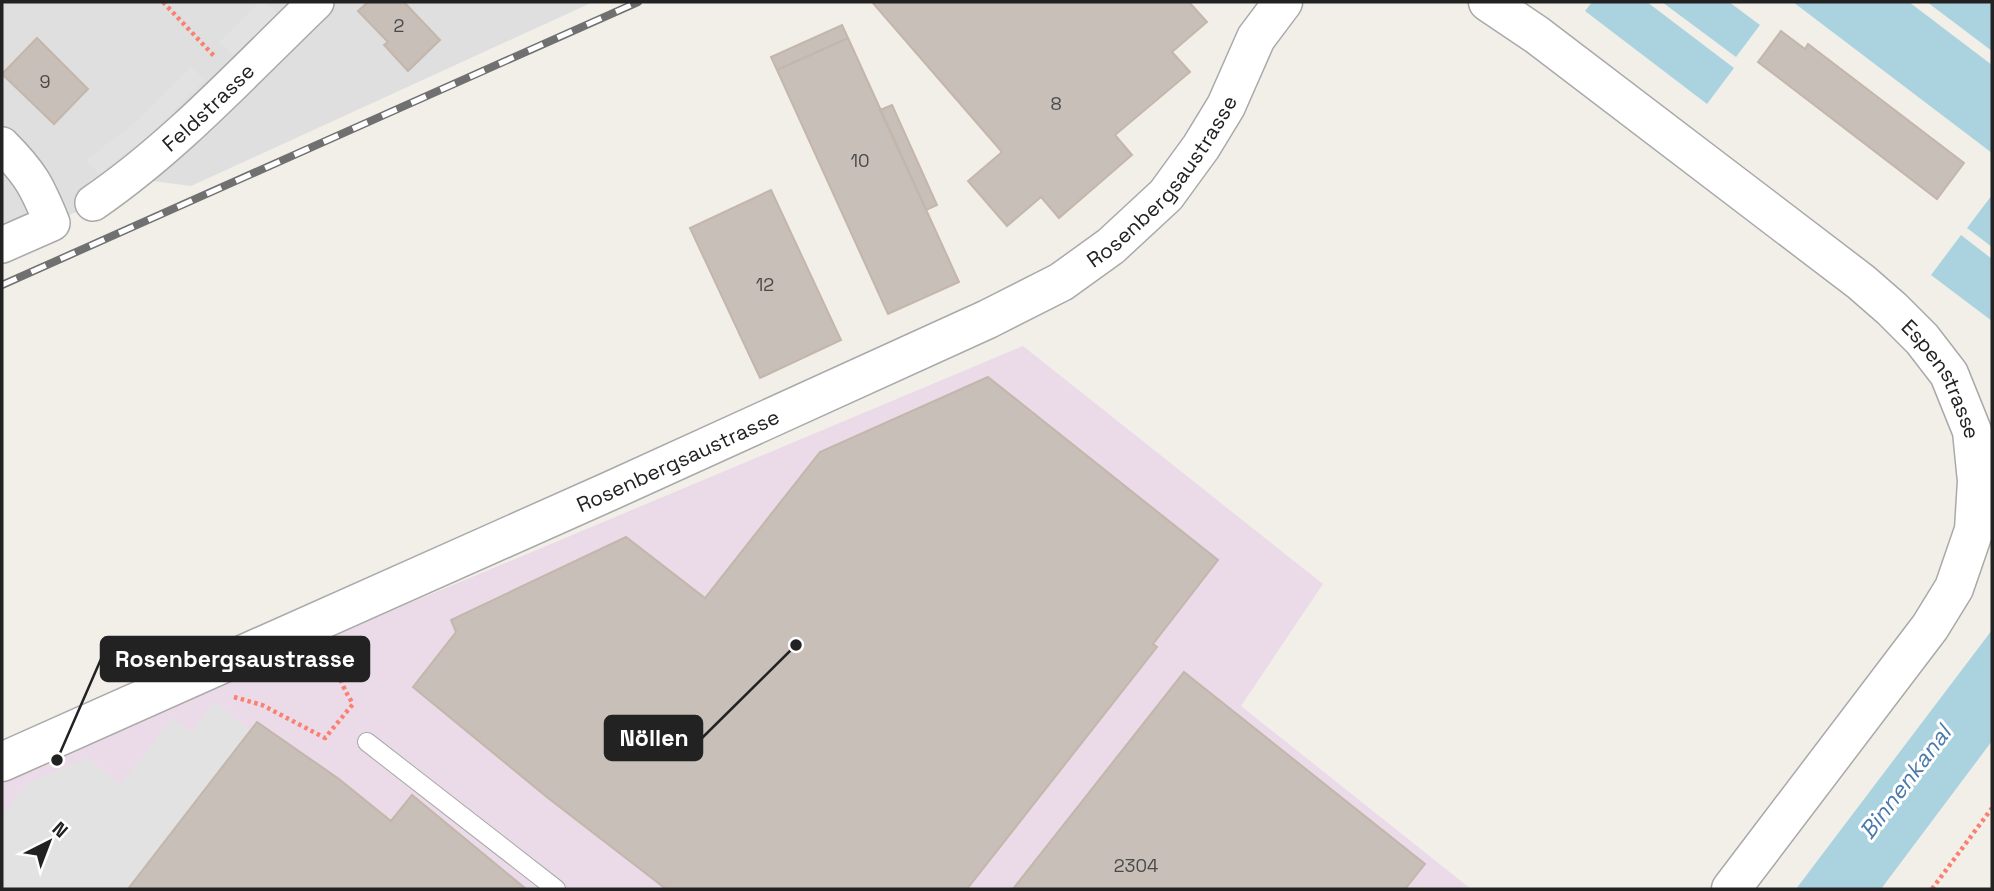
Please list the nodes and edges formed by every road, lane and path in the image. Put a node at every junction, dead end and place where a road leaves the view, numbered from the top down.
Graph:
1 (163, 2) edge
2 (316, 2) edge
3 (1283, 2) edge
4 (1488, 2) edge
5 (1258, 20) edge
6 (217, 59) dead end
7 (2, 145) edge
8 (93, 203) dead end
9 (2, 245) edge
10 (353, 704) dead end
11 (325, 738) dead end
12 (367, 743) dead end
13 (2, 762) edge
14 (1992, 808) edge
15 (556, 889) edge
16 (1731, 889) edge
17 (1932, 889) edge

1 - 6 path
2 - 8 street, Feldstrasse
3 - 5 street, Rosenbergsaustrasse
4 - 16 street, Espenstrasse
5 - 13 street, Rosenbergsaustrasse
7 - 9 street
10 - 11 path
12 - 15 lane
14 - 17 path

